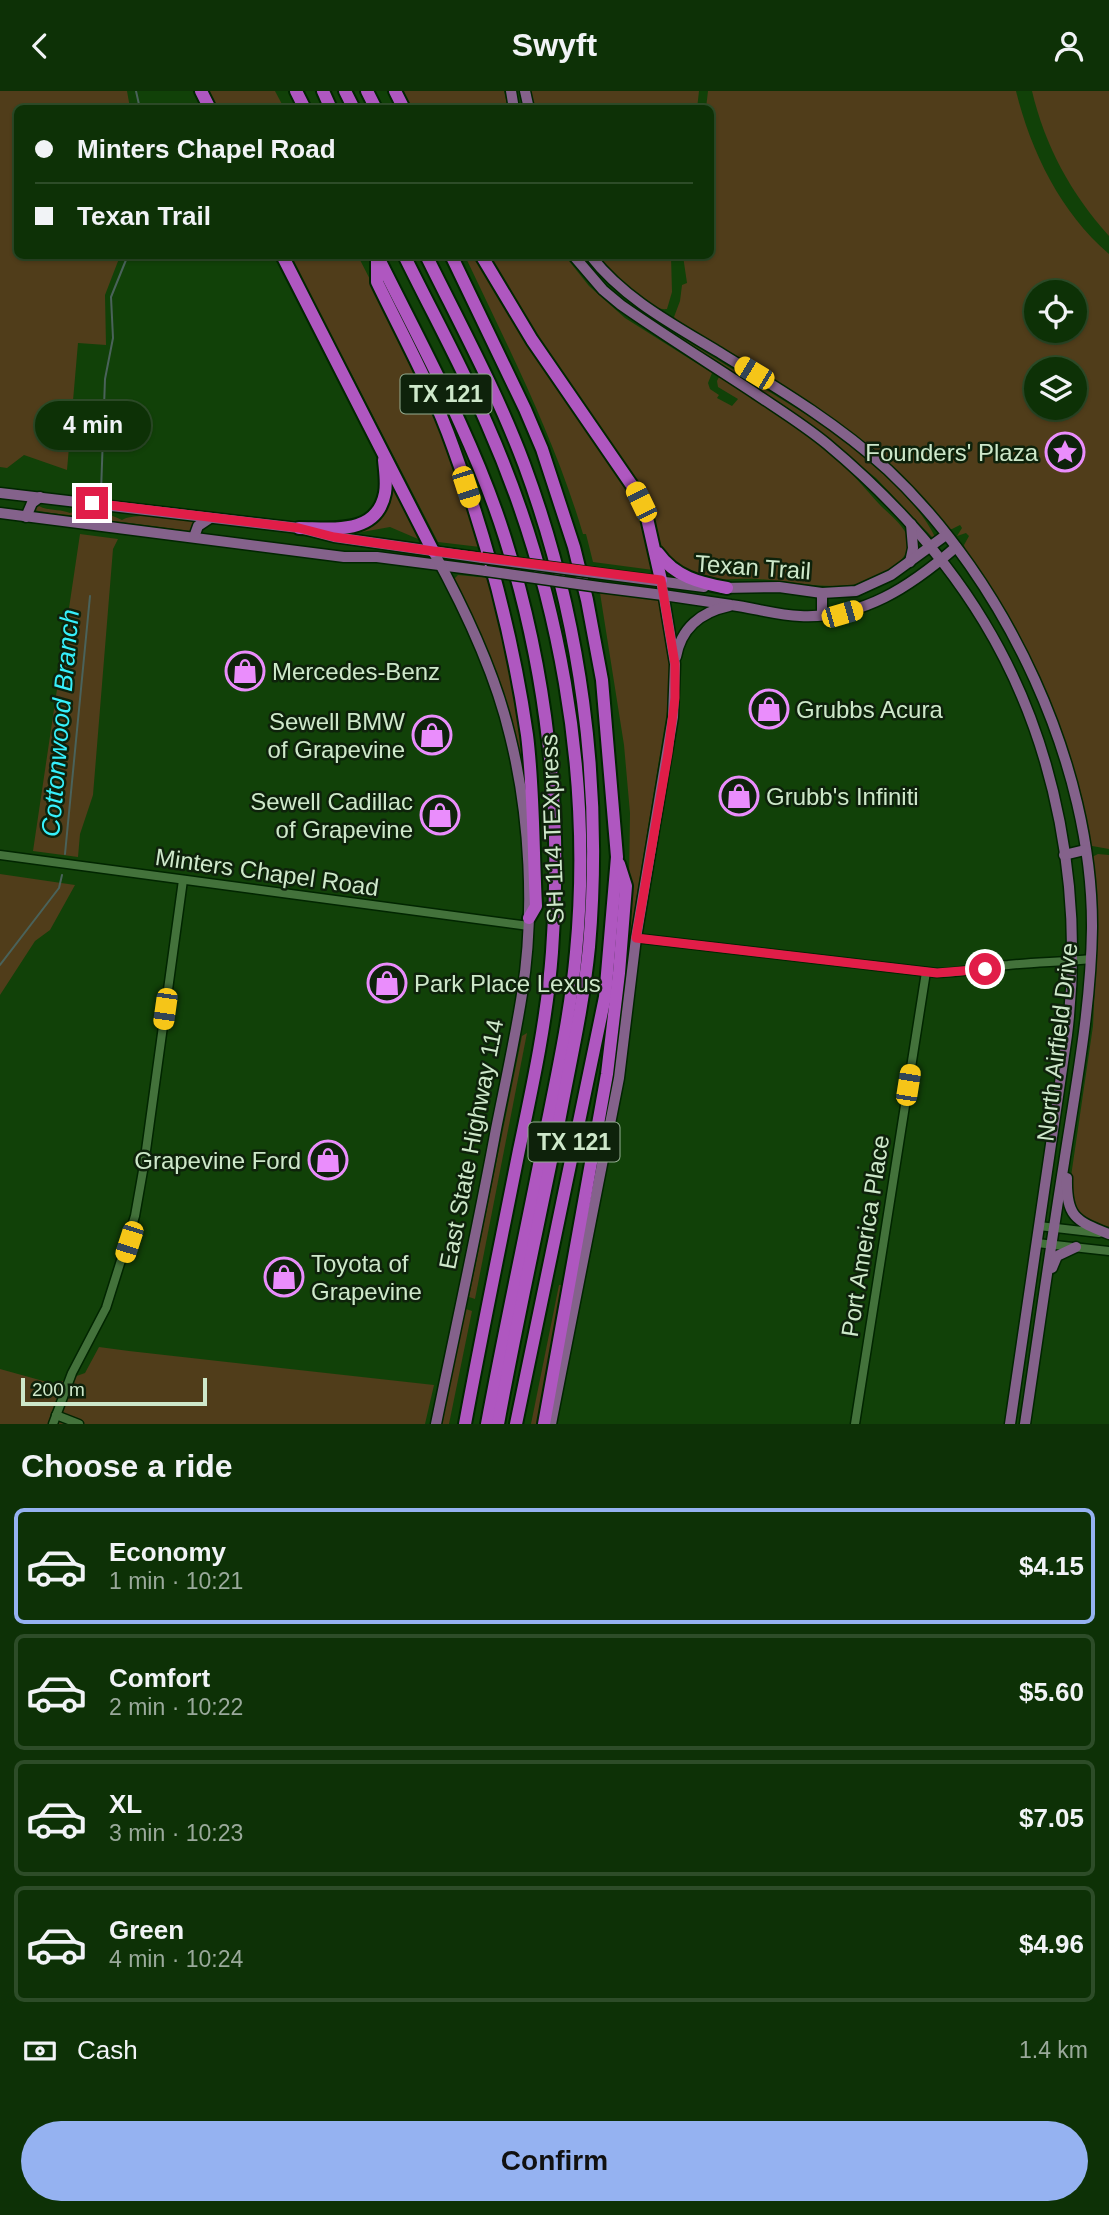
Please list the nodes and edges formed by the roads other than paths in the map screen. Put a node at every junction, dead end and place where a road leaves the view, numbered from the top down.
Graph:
1 (284, 259) edge
2 (377, 259) edge
3 (379, 259) edge
4 (406, 259) edge
5 (428, 259) edge
6 (453, 259) edge
7 (483, 259) edge
8 (576, 259) edge
9 (594, 259) edge
10 (384, 457) junction
11 (0, 493) edge
12 (40, 497) junction
13 (0, 513) edge
14 (26, 517) junction
15 (210, 518) junction
16 (911, 523) junction
17 (299, 528) junction
18 (946, 535) junction
19 (194, 537) junction
20 (930, 546) junction
21 (956, 547) junction
22 (433, 551) junction
23 (656, 551) junction
24 (941, 560) junction
25 (910, 562) junction
26 (440, 565) junction
27 (661, 580) junction
28 (727, 589) junction
29 (822, 593) junction
30 (664, 595) junction
31 (736, 605) junction
32 (822, 615) junction
33 (675, 664) junction
34 (1085, 850) junction
35 (0, 855) edge
36 (1064, 855) junction
37 (617, 857) junction
38 (183, 880) junction
39 (529, 922) junction
40 (636, 938) junction
41 (1091, 959) junction
42 (1072, 961) junction
43 (926, 972) junction
44 (1068, 1137) junction
45 (1039, 1226) junction
46 (1054, 1227) junction
47 (1109, 1234) edge
48 (1037, 1243) junction
49 (1052, 1244) junction
50 (1076, 1247) junction
51 (1109, 1251) edge
52 (1039, 1330) junction
53 (56, 1415) junction
54 (53, 1424) edge
55 (79, 1424) edge
56 (436, 1424) edge
57 (465, 1424) edge
58 (487, 1424) edge
59 (498, 1424) edge
60 (516, 1424) edge
61 (544, 1424) edge
62 (551, 1424) edge
63 (855, 1424) edge
64 (1010, 1424) edge
65 (1026, 1424) edge

1 - 10 highway
2 - 39 highway
3 - 57 highway, TX 121
4 - 58 highway, SH 114 TEXpress
5 - 59 highway, SH 114 TEXpress
6 - 37 highway, TX 121
7 - 23 highway
8 - 16 main road, North Airfield Drive
9 - 18 main road, North Airfield Drive
10 - 17 highway
10 - 22 highway
11 - 12 main road, Texan Trail
12 - 14 main road
12 - 15 main road, Texan Trail
13 - 14 main road, Texan Trail
14 - 19 main road, Texan Trail
15 - 17 main road, Texan Trail
15 - 19 main road
16 - 20 main road, North Airfield Drive
16 - 25 main road
17 - 22 main road, Texan Trail
18 - 20 main road, Texan Trail
18 - 21 main road, North Airfield Drive
19 - 26 main road, Texan Trail
20 - 24 main road, North Airfield Drive
20 - 25 main road, Texan Trail
21 - 24 main road, Texan Trail
21 - 34 main road, North Airfield Drive
22 - 26 main road, East State Highway 114
22 - 27 main road, Texan Trail, bridge
23 - 27 highway
23 - 28 highway
24 - 32 main road, Texan Trail
24 - 36 main road, North Airfield Drive
25 - 29 main road, Texan Trail
26 - 30 main road, Texan Trail, bridge
26 - 39 main road, East State Highway 114
27 - 28 main road, Texan Trail
27 - 30 main road
28 - 29 main road, Texan Trail
29 - 32 main road
30 - 31 main road, Texan Trail
30 - 33 main road
31 - 32 main road, Texan Trail
31 - 33 main road
33 - 40 main road
34 - 36 main road
34 - 41 main road, North Airfield Drive
35 - 38 street, Minters Chapel Road
36 - 42 main road, North Airfield Drive
37 - 60 highway, TX 121
37 - 61 highway
38 - 39 street, Minters Chapel Road
38 - 53 street
39 - 56 main road, East State Highway 114
40 - 43 street
40 - 62 main road
41 - 42 street
41 - 44 main road, North Airfield Drive
42 - 43 street
42 - 45 main road, North Airfield Drive
43 - 63 street, Port America Place
44 - 46 main road, North Airfield Drive
44 - 47 main road
45 - 46 street
45 - 48 main road, North Airfield Drive
46 - 47 street
46 - 49 main road, North Airfield Drive
48 - 49 street
48 - 64 main road, North Airfield Drive
49 - 50 street
49 - 52 main road, North Airfield Drive
50 - 51 street
50 - 52 main road
52 - 65 main road
53 - 54 street
53 - 55 street

